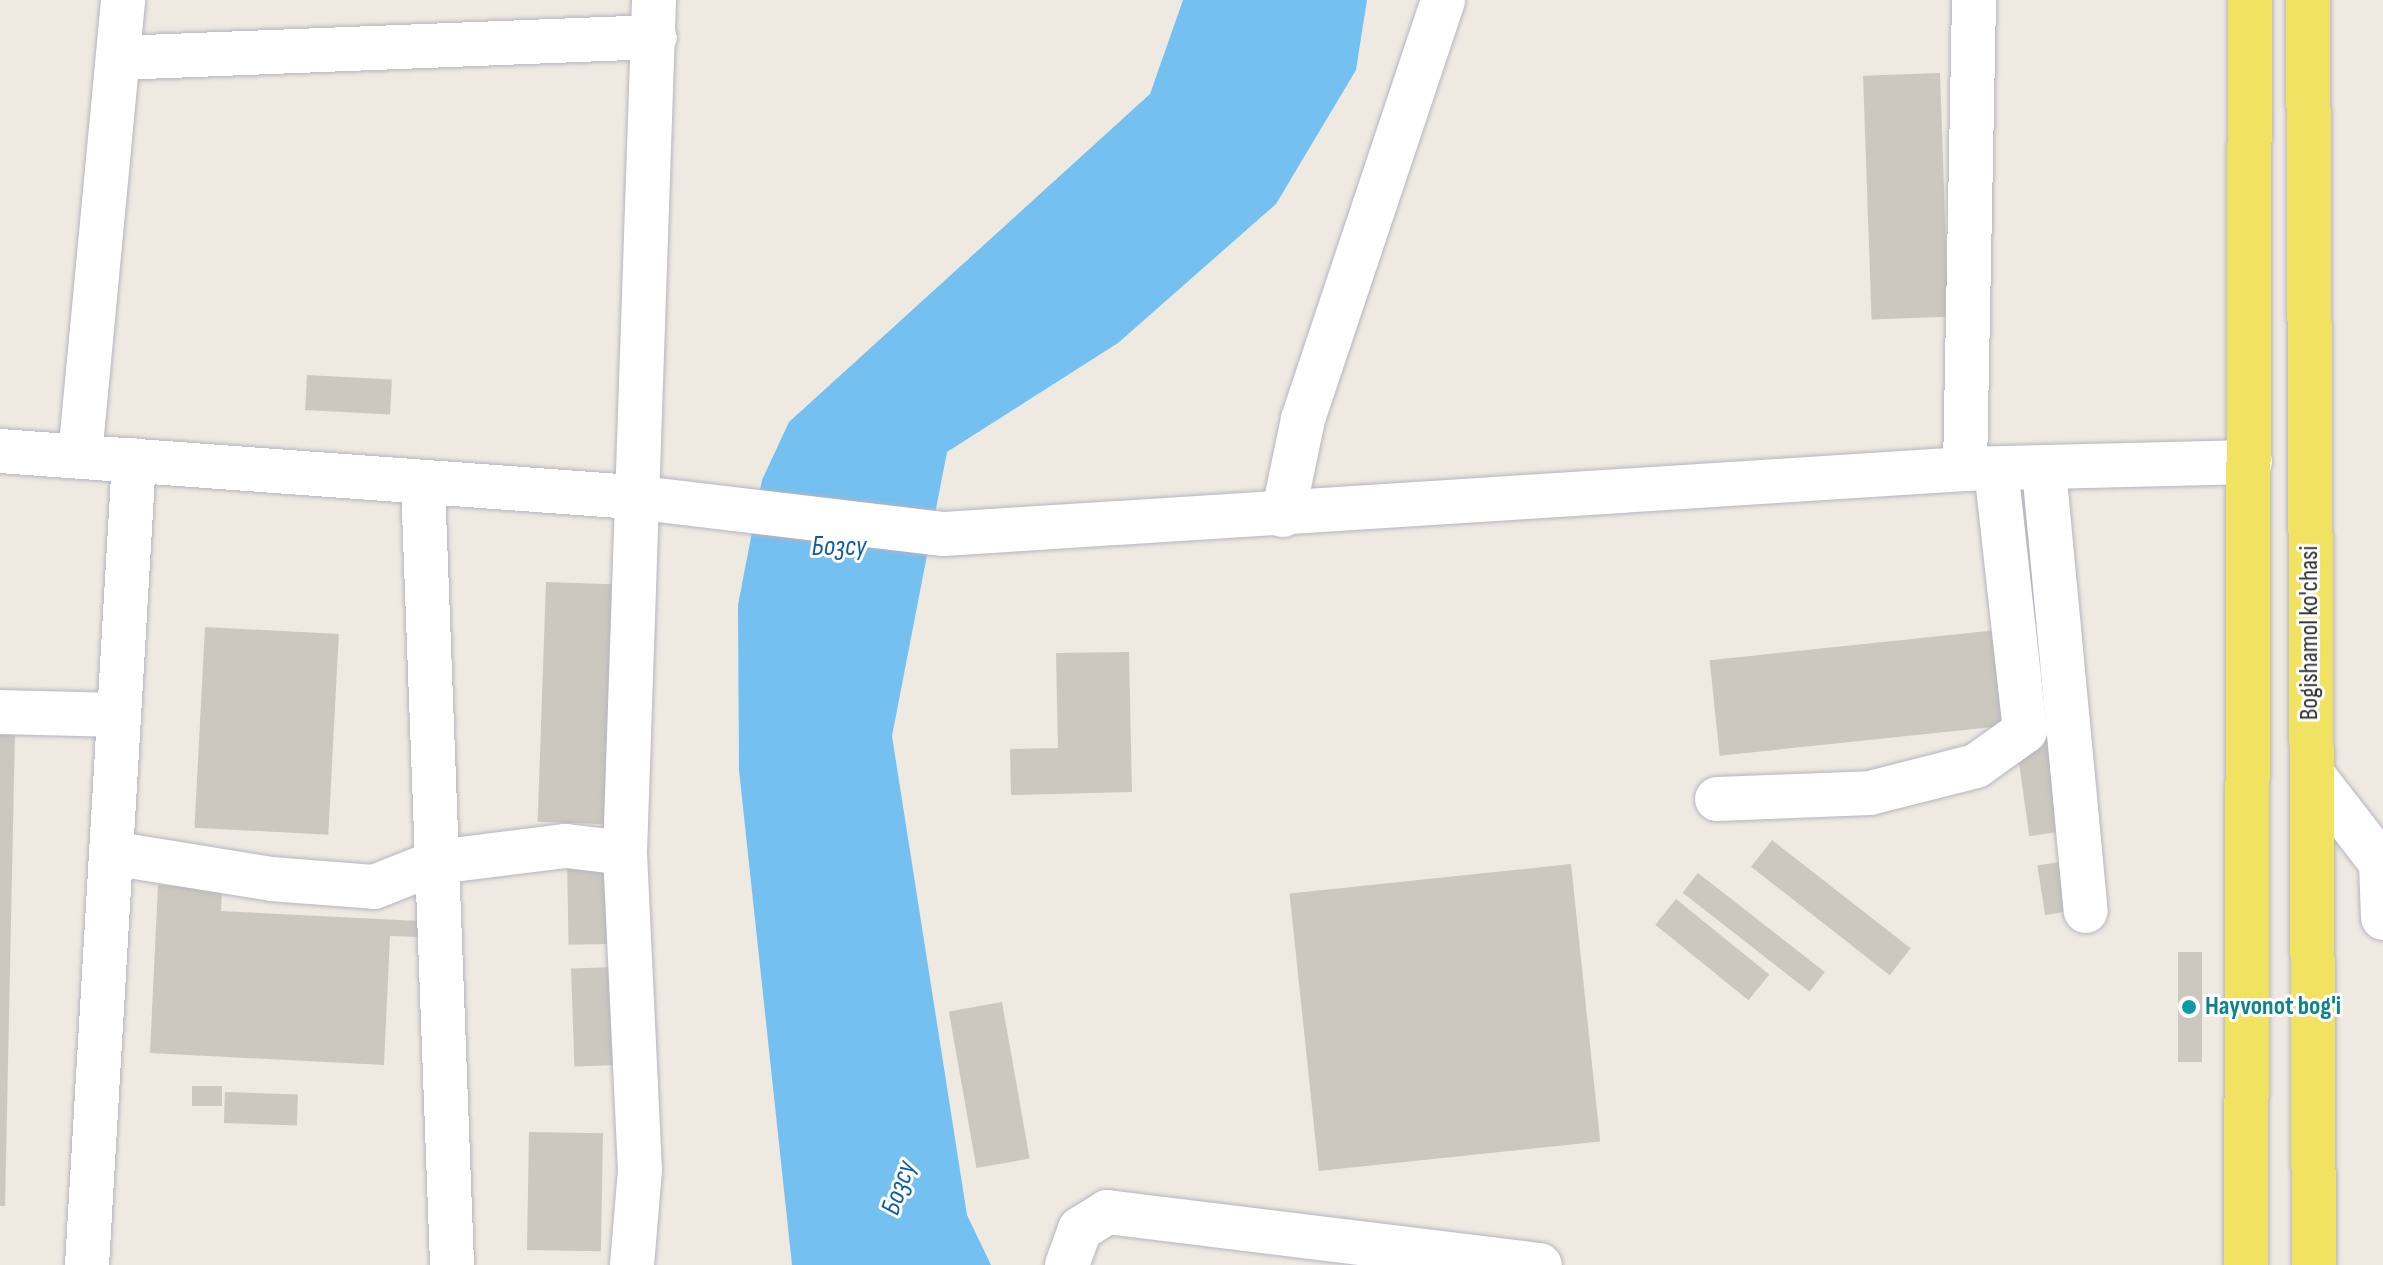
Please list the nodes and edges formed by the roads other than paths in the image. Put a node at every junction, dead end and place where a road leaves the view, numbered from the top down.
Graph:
1 (123, 0) edge
2 (1443, 0) edge
3 (1974, 0) edge
4 (2250, 0) edge
5 (2308, 0) edge
6 (654, 18) edge
7 (118, 58) junction
8 (0, 451) edge
9 (80, 456) junction
10 (134, 460) junction
11 (2250, 462) junction
12 (1981, 470) junction
13 (2044, 470) junction
14 (423, 484) junction
15 (633, 497) junction
16 (1283, 515) junction
17 (0, 712) edge
18 (119, 715) junction
19 (2312, 774) junction
20 (1717, 799) dead end
21 (111, 853) junction
22 (625, 853) junction
23 (437, 862) junction
24 (2086, 911) dead end
25 (2383, 918) edge
26 (1449, 1260) edge
27 (87, 1265) edge
28 (452, 1265) edge
29 (632, 1265) edge
30 (1067, 1265) edge
31 (1540, 1265) edge
32 (2246, 1265) edge
33 (2314, 1265) edge

1 - 7 lane
2 - 16 lane
3 - 12 lane
4 - 11 main road
5 - 19 main road, Bogishamol ko'chasi
6 - 7 lane
6 - 15 lane
7 - 9 lane
8 - 9 lane
9 - 10 lane
10 - 14 lane
10 - 18 lane
11 - 13 lane
11 - 32 main road
12 - 13 lane
12 - 16 lane
12 - 20 lane
13 - 24 lane
14 - 15 lane
14 - 23 lane
15 - 16 lane
15 - 22 lane
17 - 18 lane
18 - 21 lane
19 - 25 lane
19 - 33 main road, Bogishamol ko'chasi
21 - 23 lane
21 - 27 lane
22 - 23 lane
22 - 29 lane
23 - 28 lane
26 - 30 lane
26 - 31 lane

